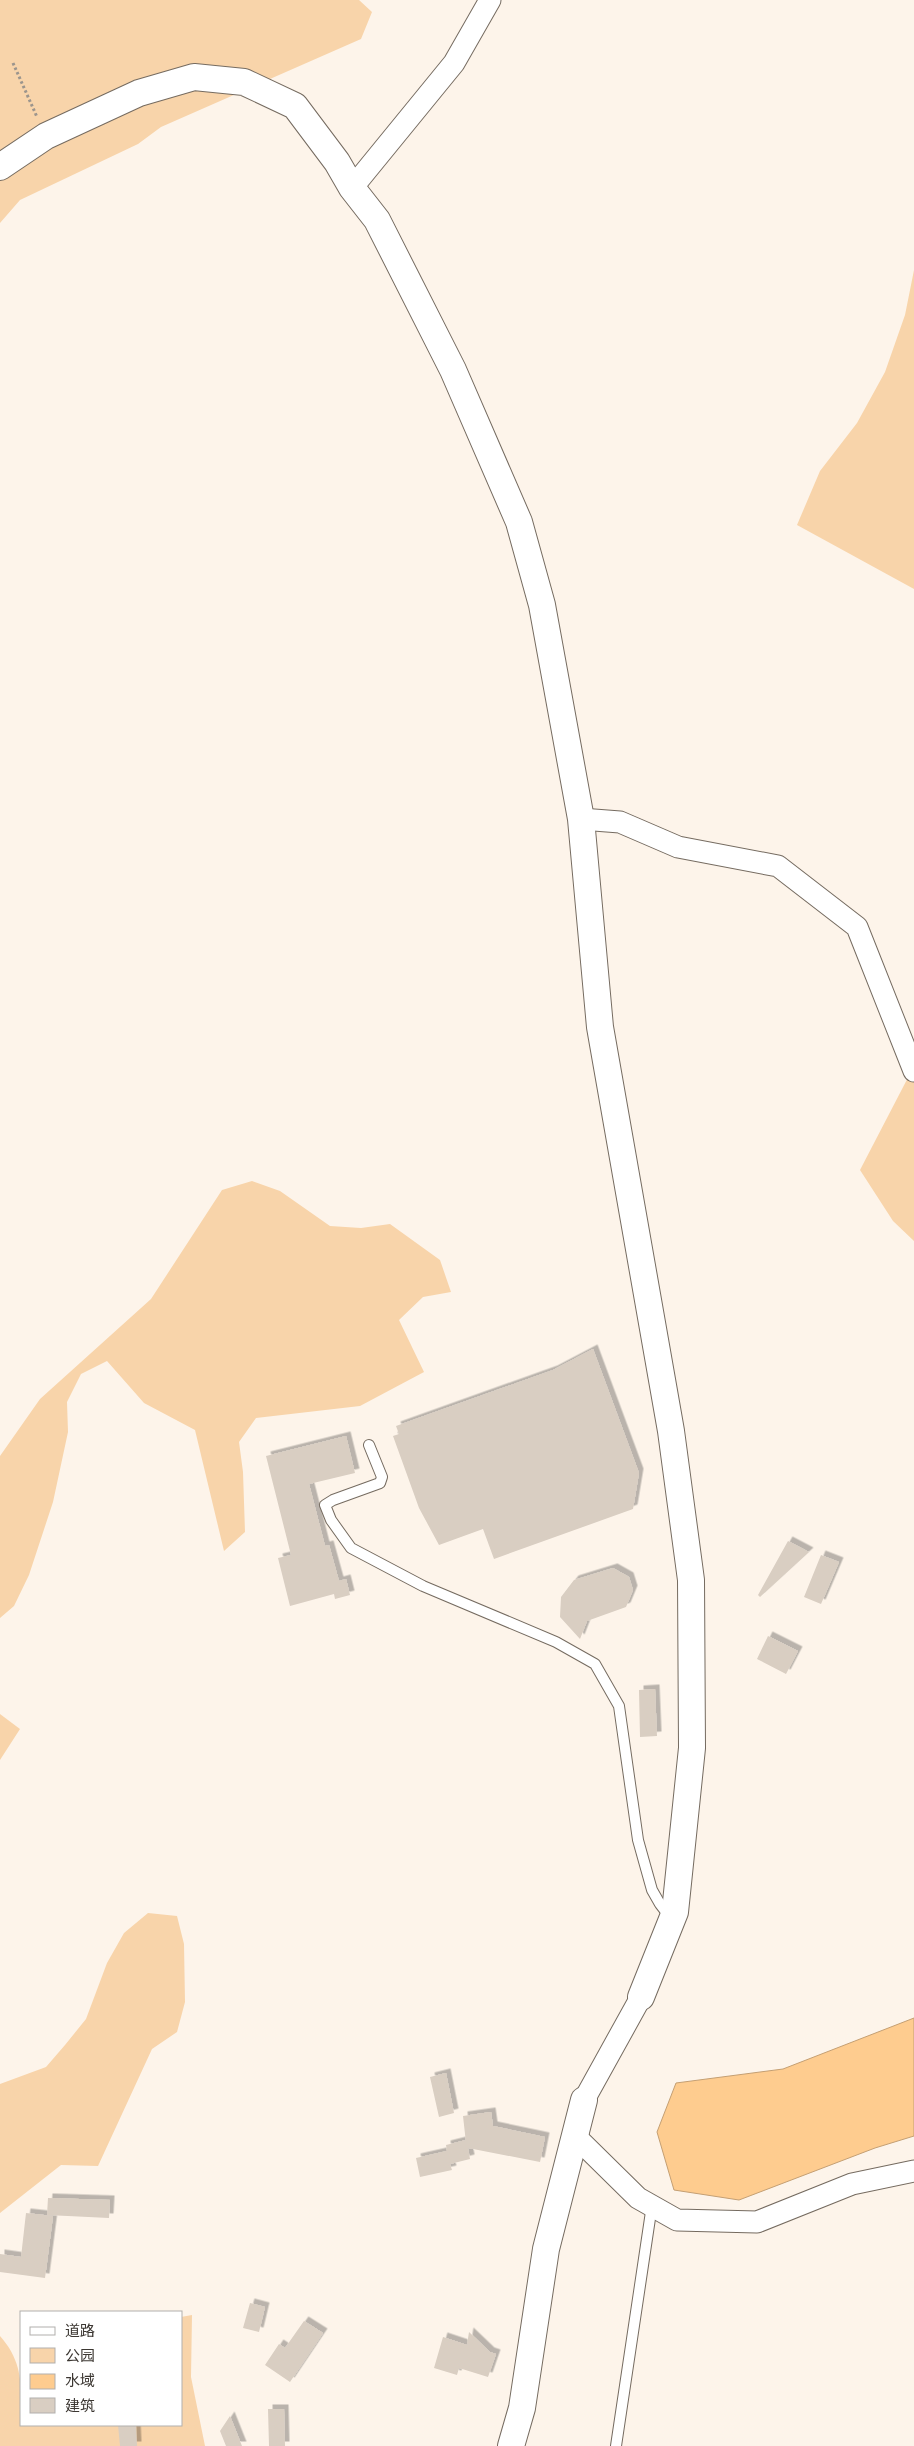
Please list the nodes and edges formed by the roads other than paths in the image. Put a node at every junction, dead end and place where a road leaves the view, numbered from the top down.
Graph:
1 (490, 0) edge
2 (0, 167) edge
3 (352, 188) junction
4 (581, 819) junction
5 (914, 1071) edge
6 (369, 1446) dead end
7 (672, 1920) junction
8 (641, 1997) joint
9 (584, 2100) joint
10 (575, 2136) junction
11 (914, 2171) edge
12 (652, 2206) junction
13 (511, 2446) edge
14 (616, 2446) edge

1 - 3 street
2 - 3 street
3 - 4 street
4 - 5 street
4 - 7 street
6 - 7 lane
7 - 8 street
8 - 9 street
9 - 10 street
10 - 12 street
10 - 13 street
11 - 12 street
12 - 14 lane

